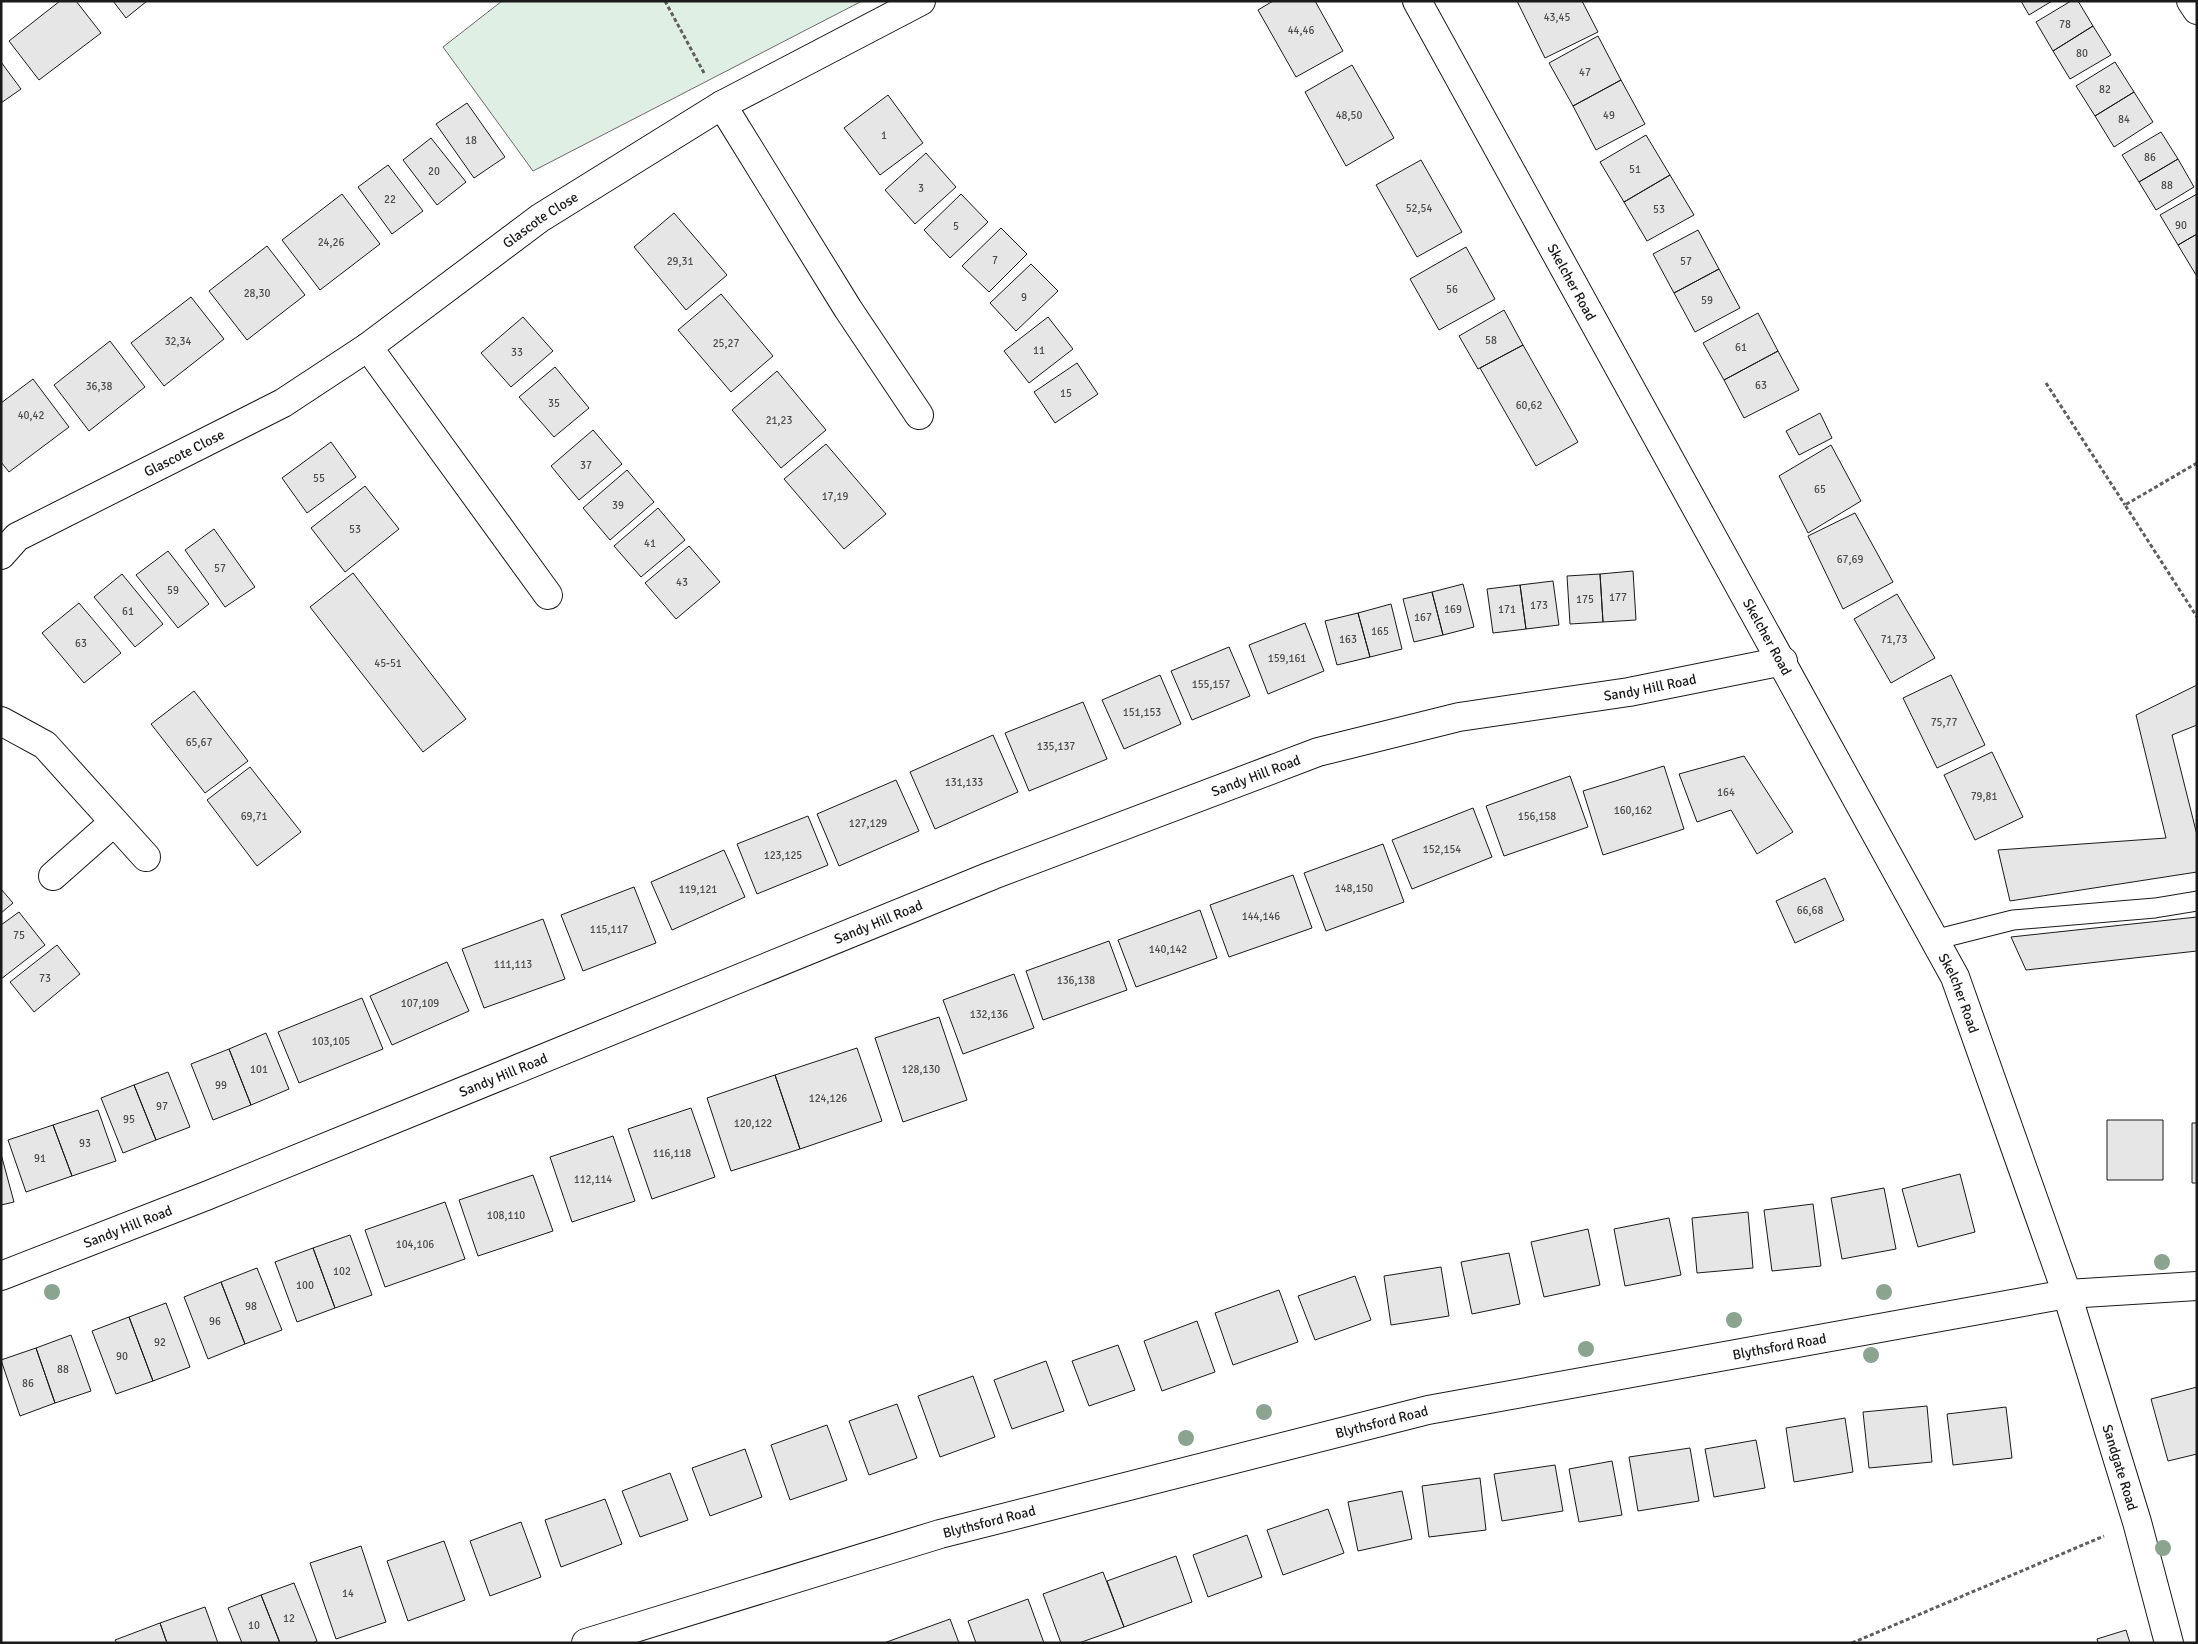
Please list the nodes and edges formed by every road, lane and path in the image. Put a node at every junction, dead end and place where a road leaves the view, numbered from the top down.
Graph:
1 (665, 1) edge
2 (921, 1) edge
3 (1417, 1) edge
4 (2191, 1) edge
5 (2197, 10) edge
6 (722, 105) junction
7 (368, 347) junction
8 (2046, 383) dead end
9 (919, 416) dead end
10 (2197, 463) edge
11 (2125, 506) junction
12 (1, 555) edge
13 (548, 595) dead end
14 (2197, 617) edge
15 (1783, 661) junction
16 (1, 721) edge
17 (114, 822) junction
18 (146, 858) dead end
19 (53, 876) dead end
20 (2197, 901) edge
21 (1934, 940) junction
22 (1, 1276) edge
23 (2197, 1286) edge
24 (2067, 1294) junction
25 (2137, 1522) junction
26 (586, 1643) edge
27 (1852, 1643) edge
28 (2169, 1643) edge

1 - 6 path
2 - 6 street, Glascote Close
3 - 15 street, Skelcher Road
4 - 5 street
6 - 7 street, Glascote Close
6 - 9 street
7 - 12 street, Glascote Close
7 - 13 street
8 - 11 path
10 - 11 path
11 - 14 path
15 - 21 street, Skelcher Road
15 - 22 street, Sandy Hill Road
16 - 17 street
17 - 18 street
17 - 19 street
20 - 21 lane
21 - 24 street, Skelcher Road
23 - 24 street, Blythsford Road
24 - 25 street, Sandgate Road
24 - 26 street, Blythsford Road
25 - 27 path
25 - 28 street, Sandgate Road

